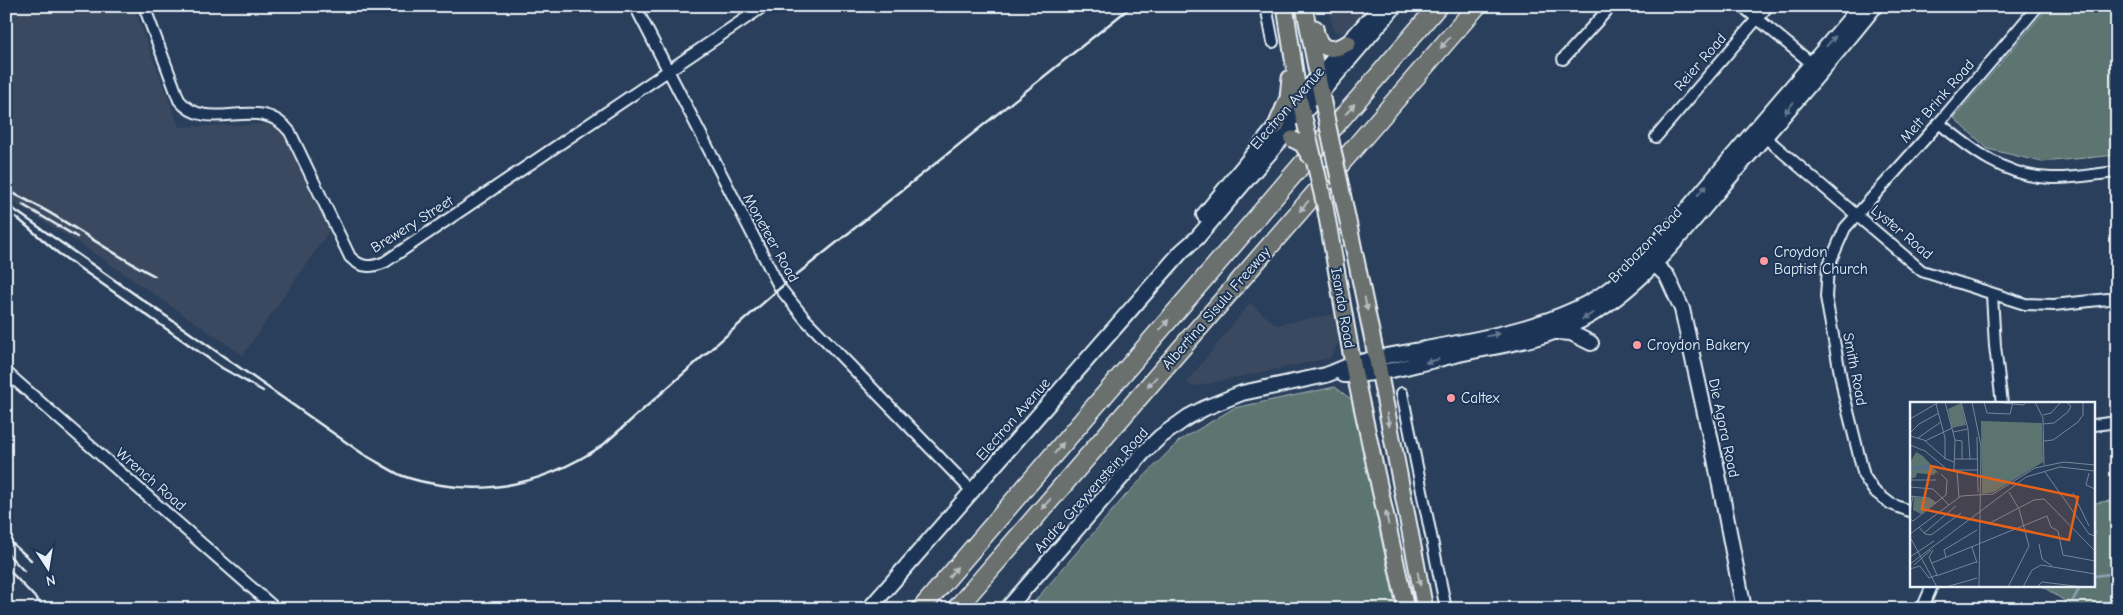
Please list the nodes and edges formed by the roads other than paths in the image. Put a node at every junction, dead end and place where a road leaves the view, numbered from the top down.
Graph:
1 (144, 6) edge
2 (635, 6) edge
3 (764, 6) edge
4 (1266, 6) edge
5 (1285, 6) edge
6 (1305, 6) edge
7 (1381, 6) edge
8 (1395, 6) edge
9 (1438, 6) edge
10 (1477, 6) edge
11 (1611, 6) edge
12 (1742, 6) edge
13 (1768, 6) edge
14 (1861, 6) edge
15 (1875, 6) edge
16 (2038, 6) edge
17 (1758, 19) junction
18 (1273, 42) dead end
19 (1348, 43) junction
20 (1292, 51) junction
21 (1563, 59) dead end
22 (1816, 67) junction
23 (668, 72) junction
24 (1320, 92) junction
25 (1300, 98) junction
26 (1304, 118) junction
27 (1939, 123) junction
28 (1760, 133) junction
29 (1284, 134) junction
30 (1656, 137) dead end
31 (1315, 164) junction
32 (2117, 172) edge
33 (1857, 214) junction
34 (1650, 259) junction
35 (1992, 295) junction
36 (2117, 298) edge
37 (1555, 332) junction
38 (1591, 343) dead end
39 (1378, 365) junction
40 (1355, 370) junction
41 (6, 372) edge
42 (1402, 393) dead end
43 (2002, 402) edge
44 (2117, 422) edge
45 (2096, 425) edge
46 (972, 491) junction
47 (1910, 511) edge
48 (1931, 588) edge
49 (276, 609) edge
50 (869, 609) edge
51 (921, 609) edge
52 (956, 609) edge
53 (1007, 609) edge
54 (1406, 609) edge
55 (1425, 609) edge
56 (1446, 609) edge
57 (1744, 609) edge
58 (1922, 609) edge

1 - 23 street, Brewery Street
2 - 23 street, Moneteer Road
3 - 23 street, Brewery Street
4 - 18 street
5 - 20 main road, Isando Road
6 - 19 main road
6 - 24 main road, Isando Road
7 - 19 main road, Electron Avenue
8 - 24 main road, Electron Avenue
51 -> 9 highway, Albertina Sisulu Freeway
10 -> 52 highway, Albertina Sisulu Freeway
11 - 21 street
12 - 17 street
13 - 17 street, Reier Road
22 -> 14 main road, Brabazon Road
15 - 22 main road, Brabazon Road
16 - 27 street, Melt Brink Road
17 - 22 street
17 - 30 street, Reier Road
19 - 24 main road, Electron Avenue
20 - 25 main road, Isando Road
20 - 29 main road
22 - 28 main road, Brabazon Road
23 - 46 street, Moneteer Road
24 - 25 main road, Electron Avenue
24 - 26 main road, Electron Avenue
24 -> 39 main road, Isando Road, bridge
25 - 26 main road, Isando Road
25 - 29 main road, Electron Avenue
26 - 29 main road, Electron Avenue
26 - 31 main road, Isando Road, bridge
27 - 32 street
27 - 33 street, Melt Brink Road
28 - 33 street, Lyster Road
28 - 34 main road, Brabazon Road
29 - 31 main road, bridge
29 - 46 main road, Electron Avenue
31 - 40 main road, Isando Road, bridge
33 - 35 street, Lyster Road
33 - 47 street, Smith Road
34 -> 37 main road, Brabazon Road
39 -> 34 main road, Brabazon Road
34 - 57 main road, Die Agora Road
35 - 36 street, Lyster Road
35 - 43 street
37 - 38 main road
37 -> 39 main road, Brabazon Road
39 - 40 main road, Brabazon Road
39 -> 55 main road, Isando Road
40 - 53 main road, Andre Greyvenstein Road
54 -> 40 main road, Isando Road
41 - 49 street, Wrench Road
42 - 56 street
44 - 45 street
46 - 50 main road, Electron Avenue
48 - 58 street

